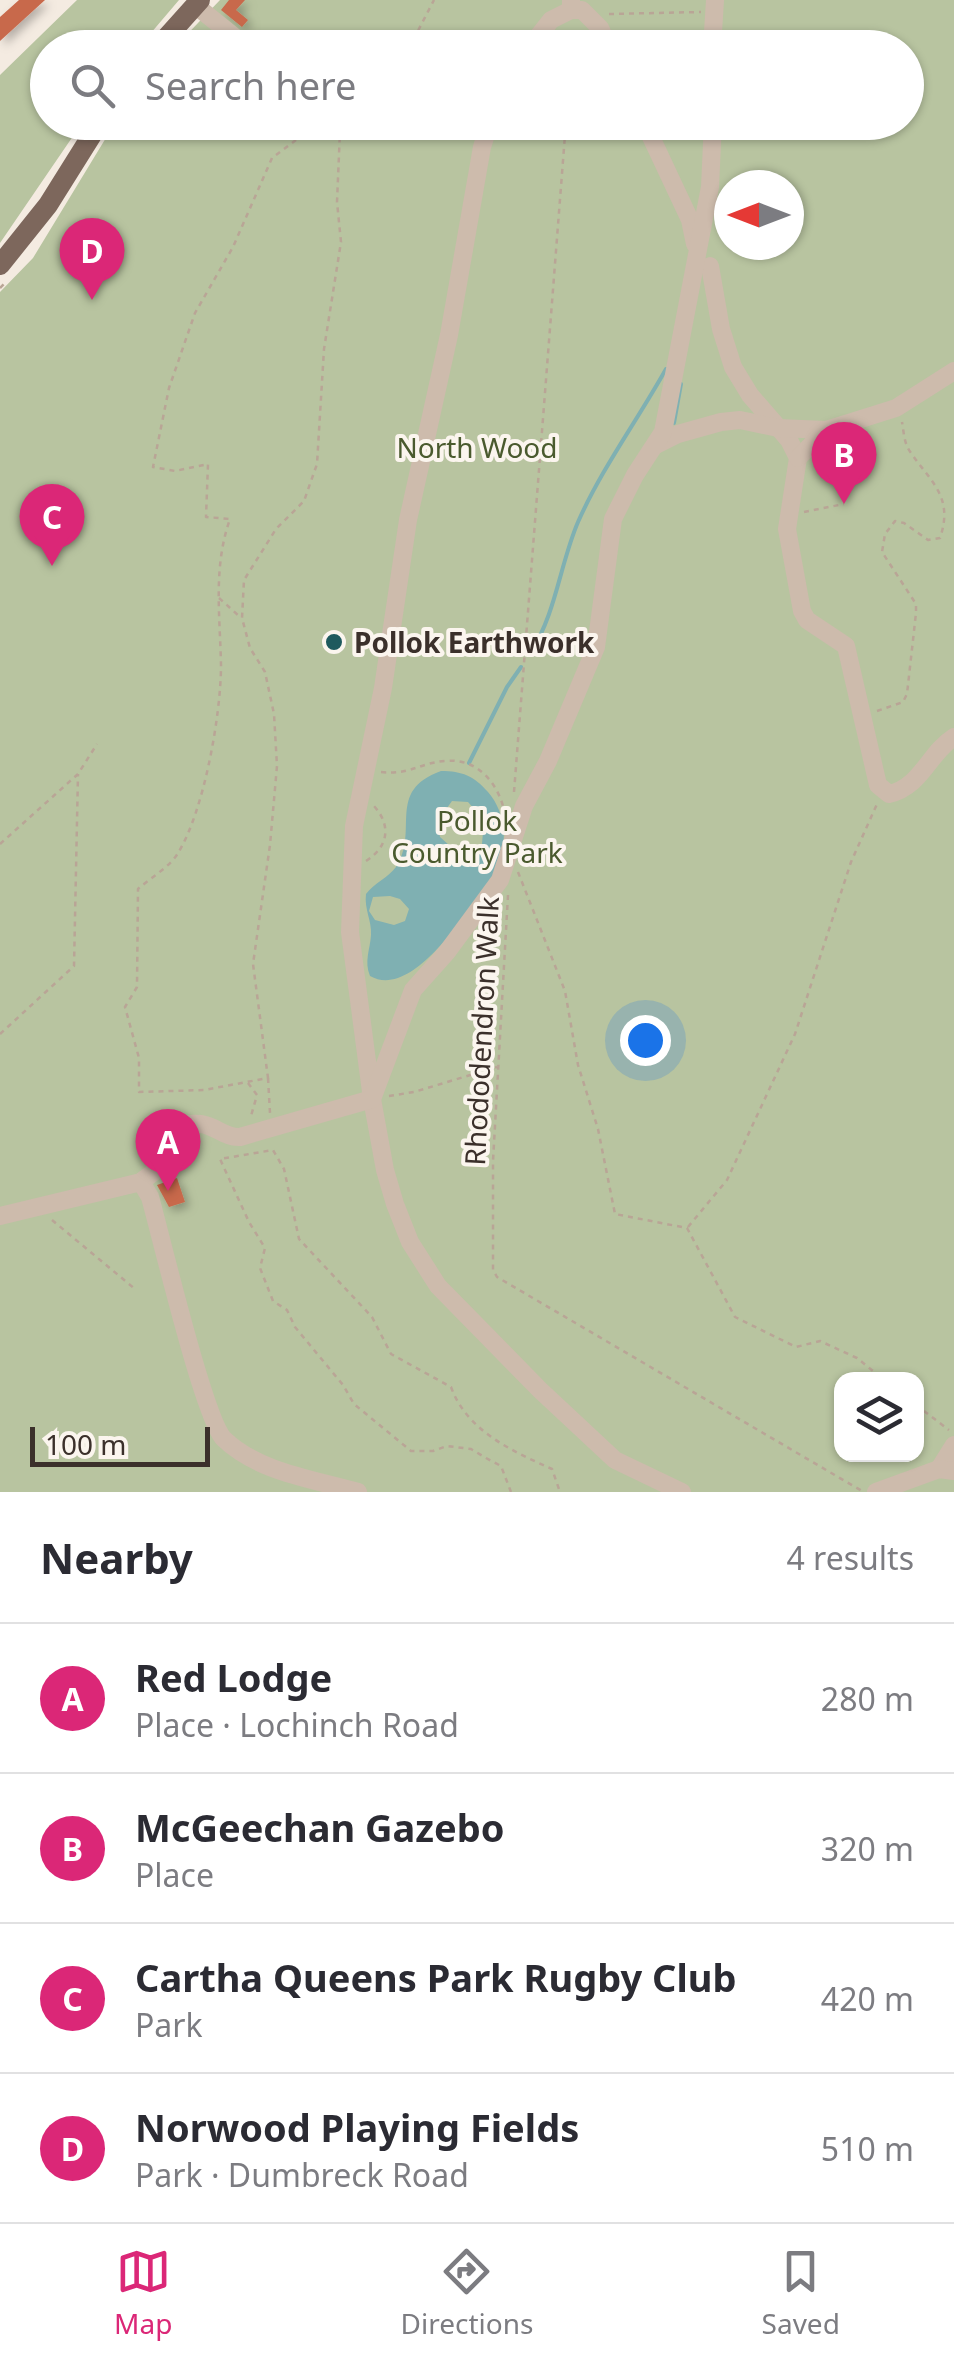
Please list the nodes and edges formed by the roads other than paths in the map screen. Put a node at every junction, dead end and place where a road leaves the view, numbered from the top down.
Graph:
1 (198, 2) edge
2 (574, 7) edge
3 (173, 30) edge
4 (228, 30) edge
5 (543, 30) edge
6 (601, 30) edge
7 (89, 140) edge
8 (484, 140) edge
9 (652, 140) edge
10 (713, 140) edge
11 (703, 262) junction
12 (0, 265) edge
13 (954, 371) edge
14 (778, 428) junction
15 (826, 430) junction
16 (656, 445) junction
17 (798, 458) junction
18 (954, 738) edge
19 (372, 1099) junction
20 (140, 1182) junction
21 (0, 1216) edge
22 (954, 1445) edge
23 (947, 1470) edge
24 (358, 1492) edge
25 (682, 1492) edge
26 (876, 1492) edge

1 - 3 main road
1 - 4 street
2 - 5 street
2 - 6 street
7 - 12 main road
8 - 19 street
9 - 11 street
10 - 11 street
11 - 14 street
11 - 16 street
13 - 15 street
14 - 15 street
14 - 16 street
14 - 17 street
15 - 17 street
16 - 19 street
17 - 18 street
19 - 20 street
19 - 25 street
20 - 21 street
20 - 24 street
22 - 23 street
23 - 26 street

